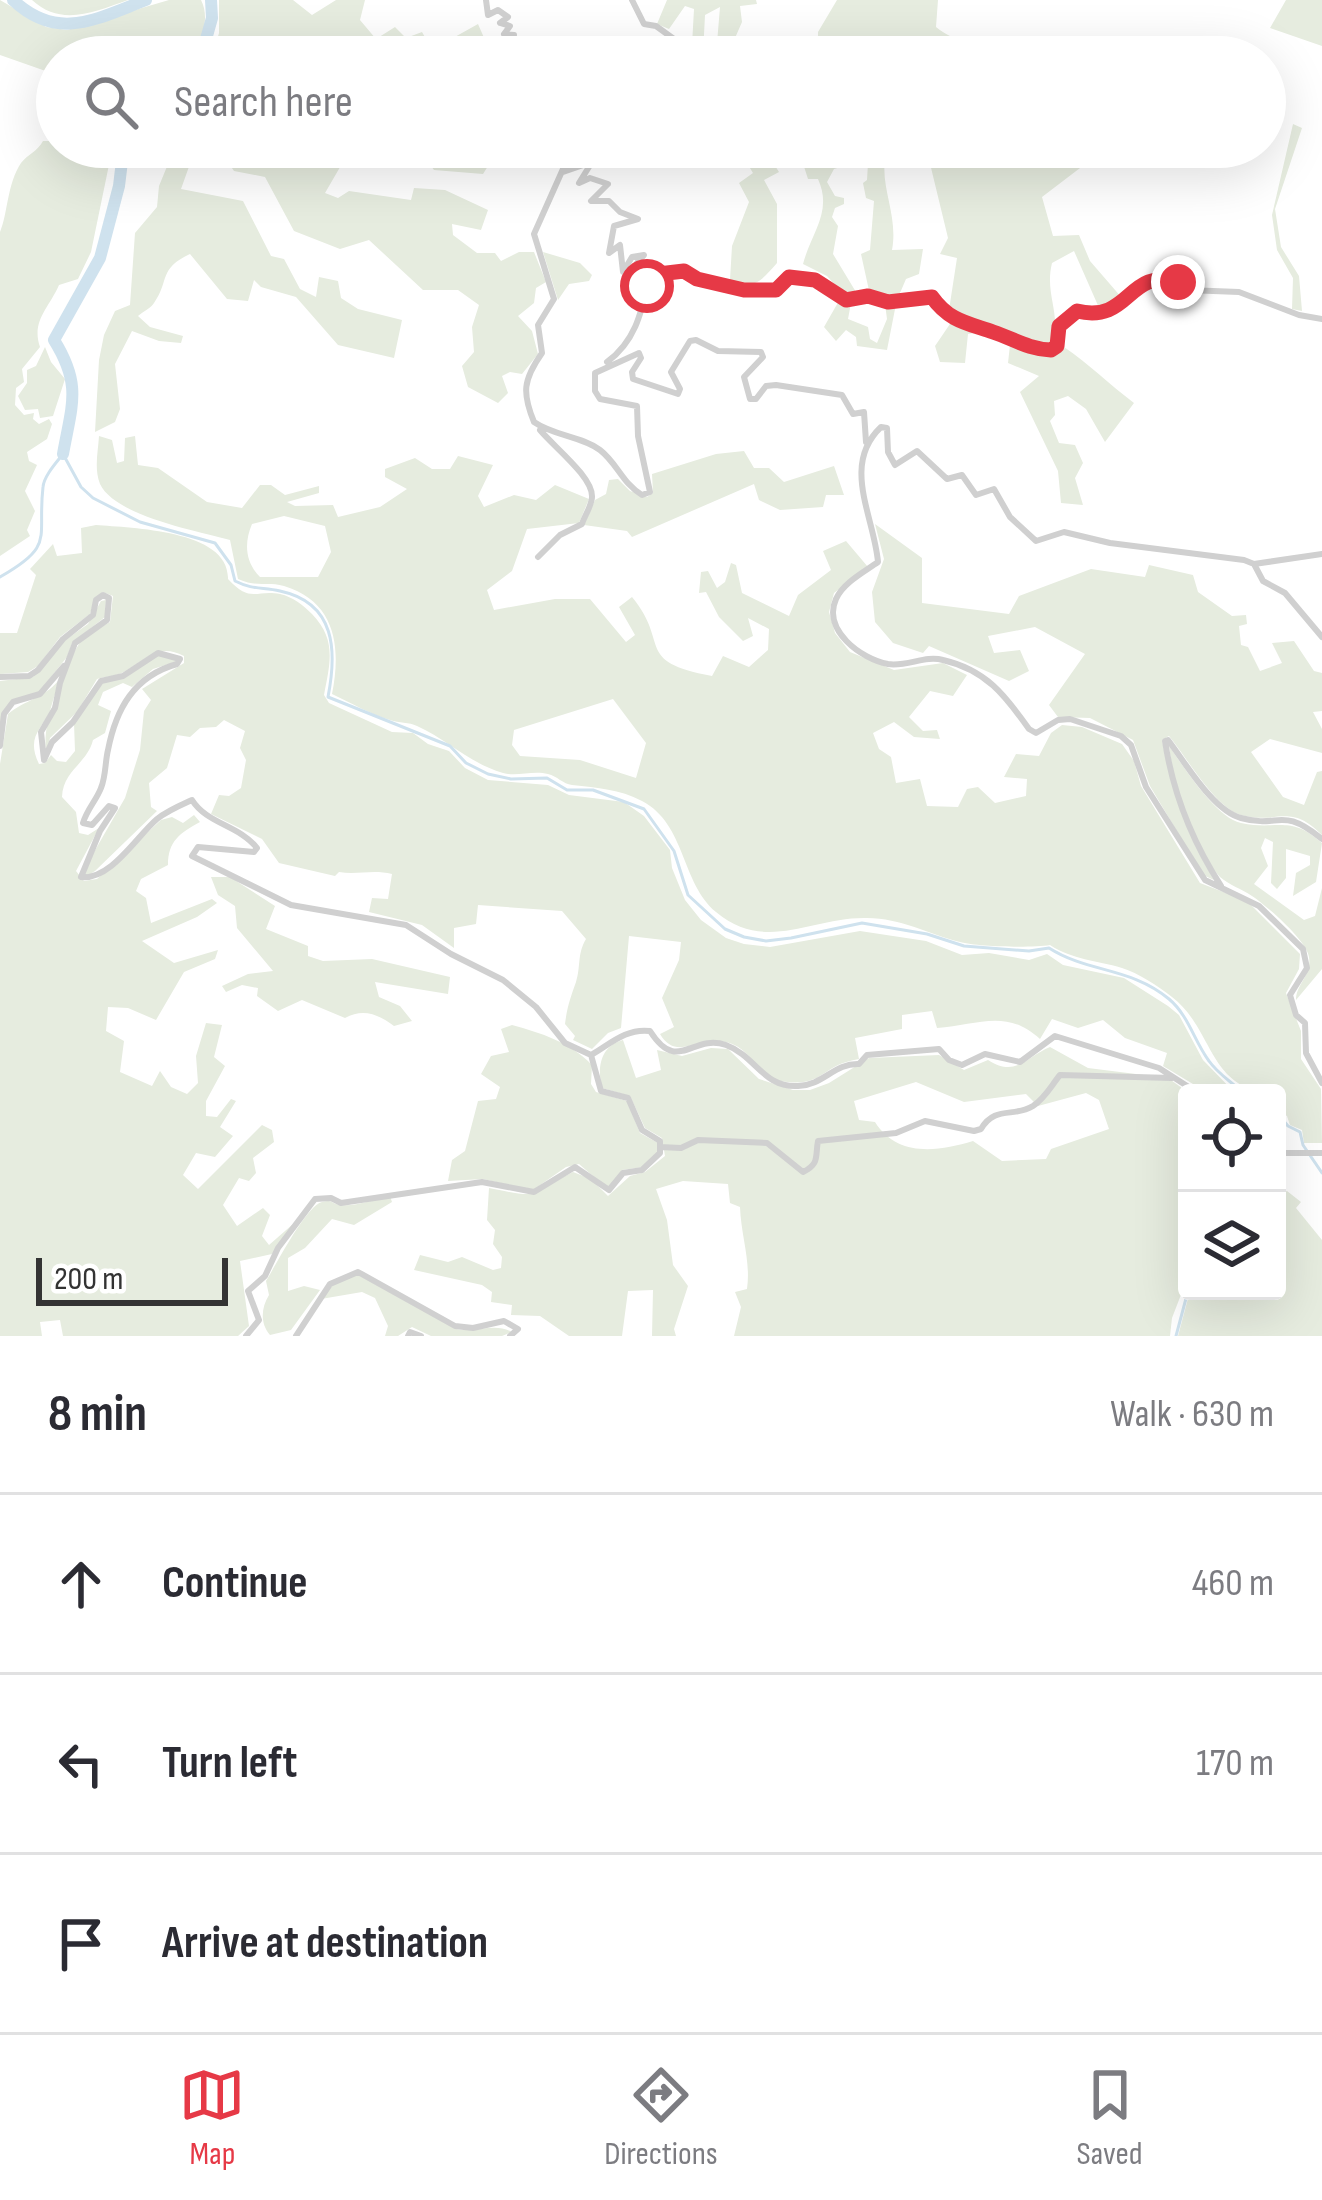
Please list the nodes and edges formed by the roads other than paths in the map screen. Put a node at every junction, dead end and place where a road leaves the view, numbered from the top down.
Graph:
1 (486, 0) edge
2 (632, 0) edge
3 (513, 36) edge
4 (670, 36) edge
5 (564, 168) edge
6 (575, 168) edge
7 (588, 168) edge
8 (563, 172) junction
9 (647, 286) junction
10 (1322, 319) edge
11 (599, 369) junction
12 (534, 422) junction
13 (866, 446) junction
14 (1322, 554) edge
15 (538, 557) dead end
16 (1254, 564) junction
17 (1322, 637) edge
18 (70, 658) junction
19 (0, 677) edge
20 (0, 746) edge
21 (1322, 838) edge
22 (1221, 886) junction
23 (591, 1055) junction
24 (1174, 1078) junction
25 (1322, 1083) edge
26 (1184, 1084) edge
27 (660, 1147) junction
28 (1286, 1153) edge
29 (1322, 1154) edge
30 (246, 1336) edge
31 (296, 1336) edge
32 (408, 1336) edge
33 (421, 1336) edge
34 (510, 1336) edge

1 - 3 street
2 - 4 street
5 - 8 street
6 - 8 street
7 - 9 street
8 - 12 street
9 - 10 street
9 - 11 street
11 - 12 street
11 - 13 street
12 - 15 street
13 - 16 street
13 - 22 street
14 - 16 street
16 - 17 street
18 - 19 street
18 - 20 street
18 - 23 street
21 - 22 street
22 - 25 street
23 - 24 street
23 - 27 street
24 - 26 street
24 - 27 street
27 - 30 street
28 - 29 street
31 - 34 street
32 - 33 street

